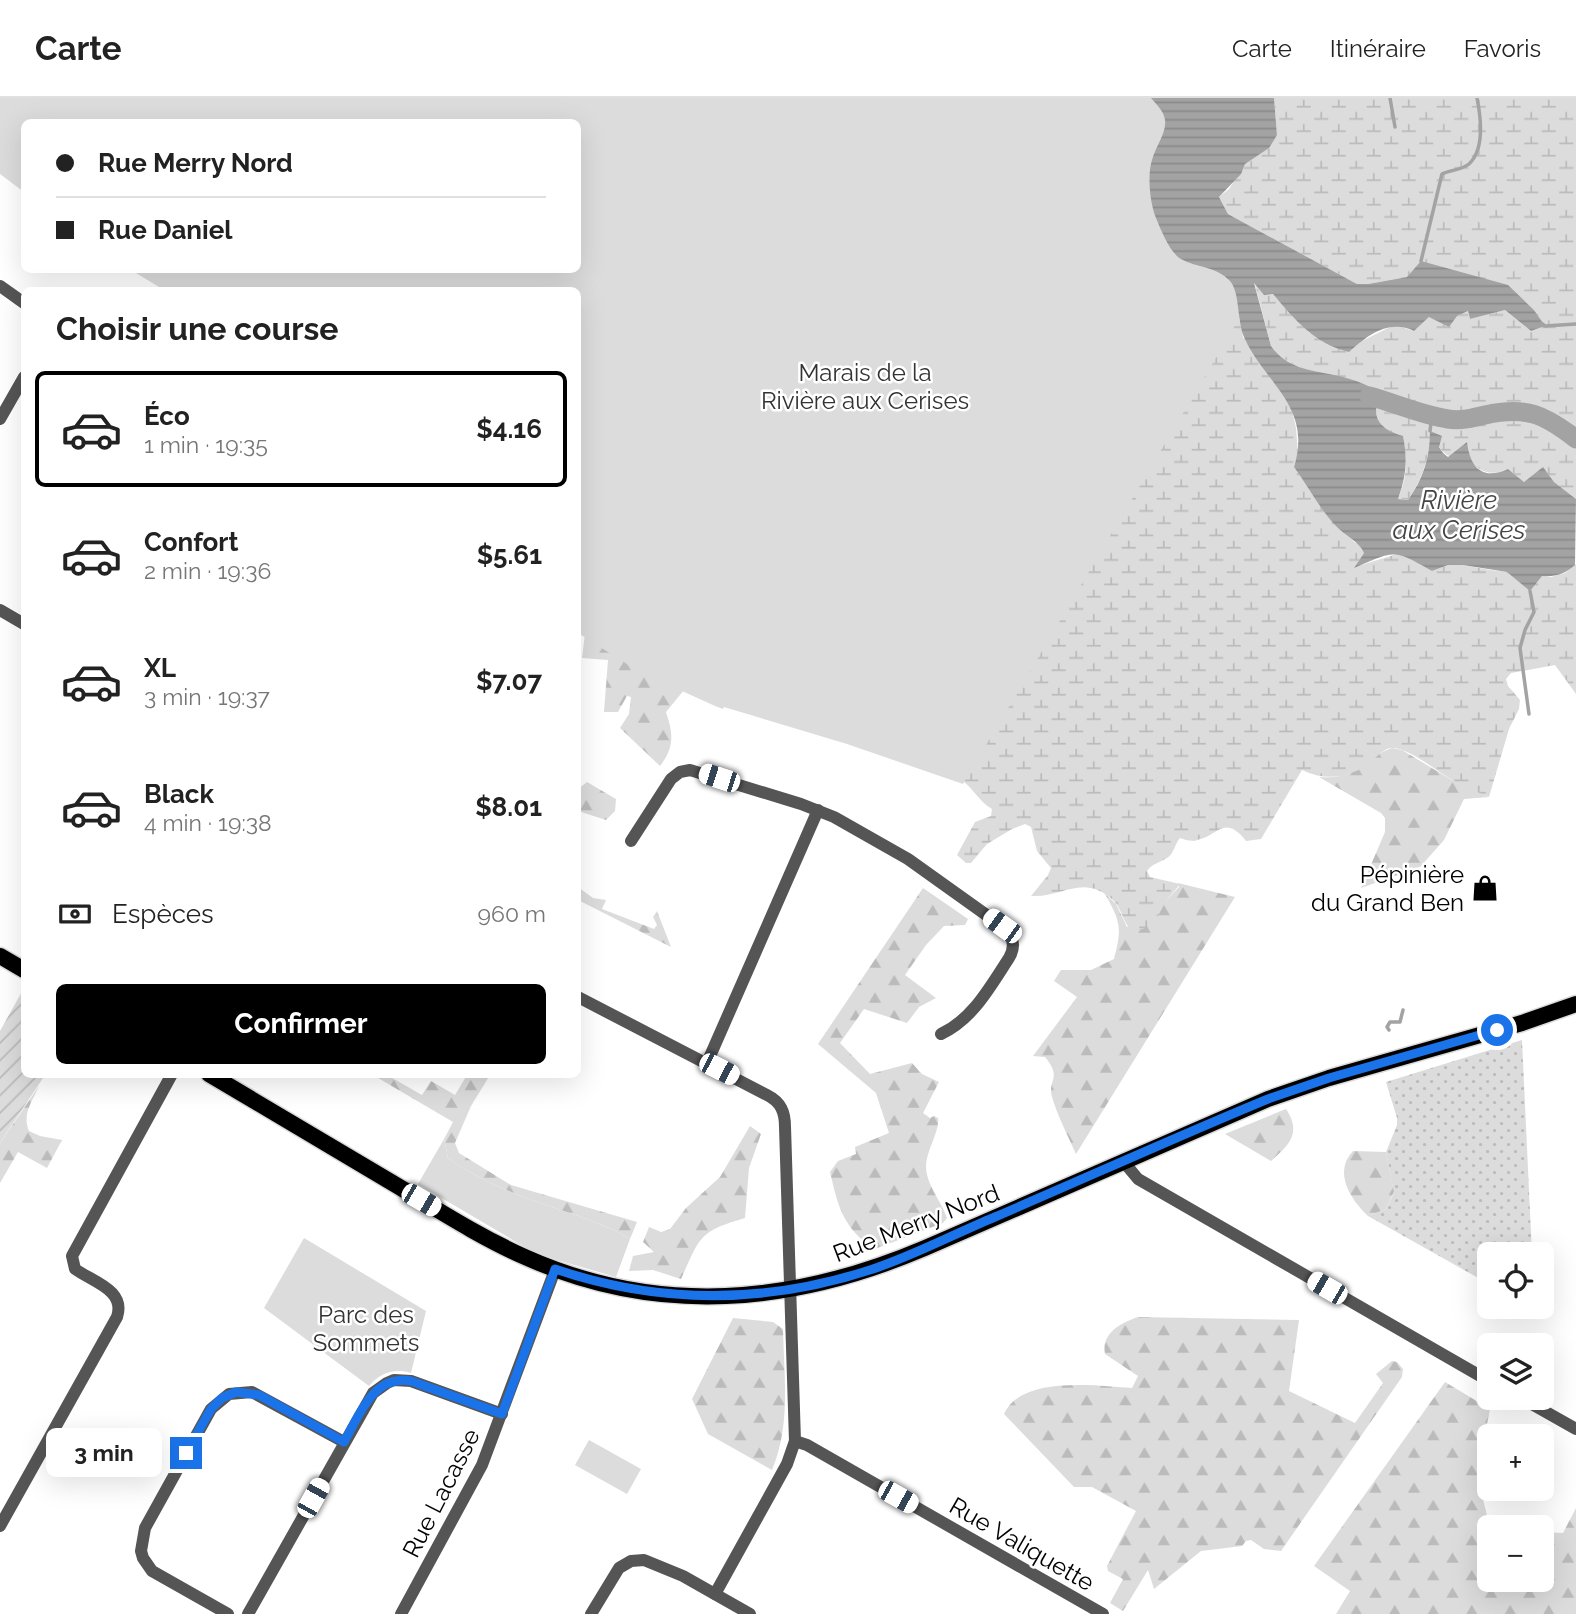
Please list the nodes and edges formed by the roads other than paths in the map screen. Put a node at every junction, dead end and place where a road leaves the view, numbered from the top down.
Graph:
1 (0, 286) edge
2 (21, 301) edge
3 (21, 382) edge
4 (0, 418) edge
5 (0, 610) edge
6 (21, 622) edge
7 (818, 810) junction
8 (631, 841) dead end
9 (0, 956) edge
10 (21, 968) edge
11 (581, 999) edge
12 (1576, 1004) edge
13 (941, 1034) dead end
14 (707, 1063) junction
15 (170, 1078) edge
16 (216, 1078) edge
17 (1123, 1161) junction
18 (555, 1269) junction
19 (792, 1290) junction
20 (1477, 1374) edge
21 (1542, 1410) edge
22 (502, 1414) junction
23 (1576, 1429) edge
24 (796, 1441) junction
25 (344, 1442) junction
26 (0, 1526) edge
27 (715, 1594) junction
28 (228, 1614) edge
29 (248, 1614) edge
30 (401, 1614) edge
31 (591, 1614) edge
32 (750, 1614) edge
33 (1103, 1614) edge

1 - 2 street
3 - 4 street
5 - 6 street
7 - 8 street
7 - 13 street
7 - 14 street
9 - 10 main road
11 - 14 street
12 - 17 main road, Rue Merry Nord
14 - 19 street
15 - 26 street
16 - 18 main road, Rue Merry Nord
17 - 19 main road, Rue Merry Nord
17 - 20 street
18 - 19 main road, Rue Merry Nord
18 - 22 street, Rue Lacasse
19 - 24 street
21 - 23 street
22 - 25 street
22 - 30 street, Rue Lacasse
24 - 27 street
24 - 33 street, Rue Valiquette
25 - 28 street
25 - 29 street
27 - 31 street
27 - 32 street

